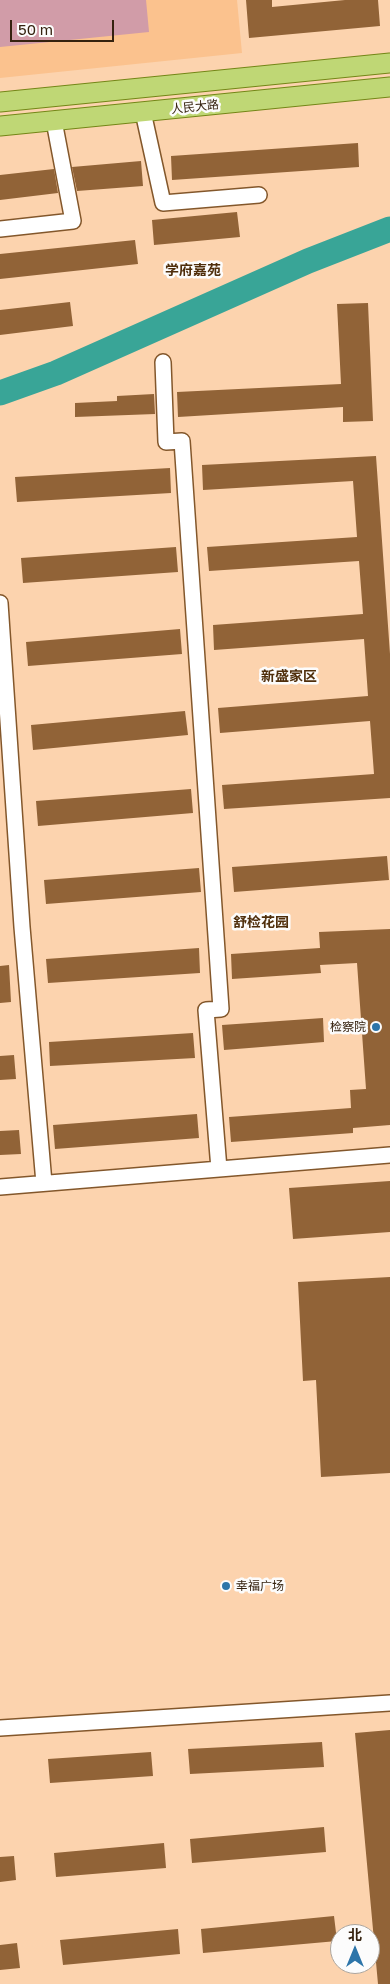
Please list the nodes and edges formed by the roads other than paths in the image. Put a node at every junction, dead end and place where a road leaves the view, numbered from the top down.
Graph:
1 (390, 63) edge
2 (390, 87) edge
3 (0, 102) edge
4 (143, 112) junction
5 (54, 121) junction
6 (0, 126) edge
7 (259, 195) dead end
8 (0, 229) edge
9 (163, 362) dead end
10 (0, 604) edge
11 (390, 1155) edge
12 (219, 1169) junction
13 (44, 1183) junction
14 (0, 1187) edge
15 (390, 1704) edge
16 (0, 1728) edge

1 - 3 main road, 人民大路
2 - 4 main road, 人民大路
4 - 5 main road, 人民大路
4 - 7 street
5 - 6 main road, 人民大路
5 - 8 street
9 - 12 street
10 - 13 street
11 - 12 street
12 - 13 street
13 - 14 street
15 - 16 street

